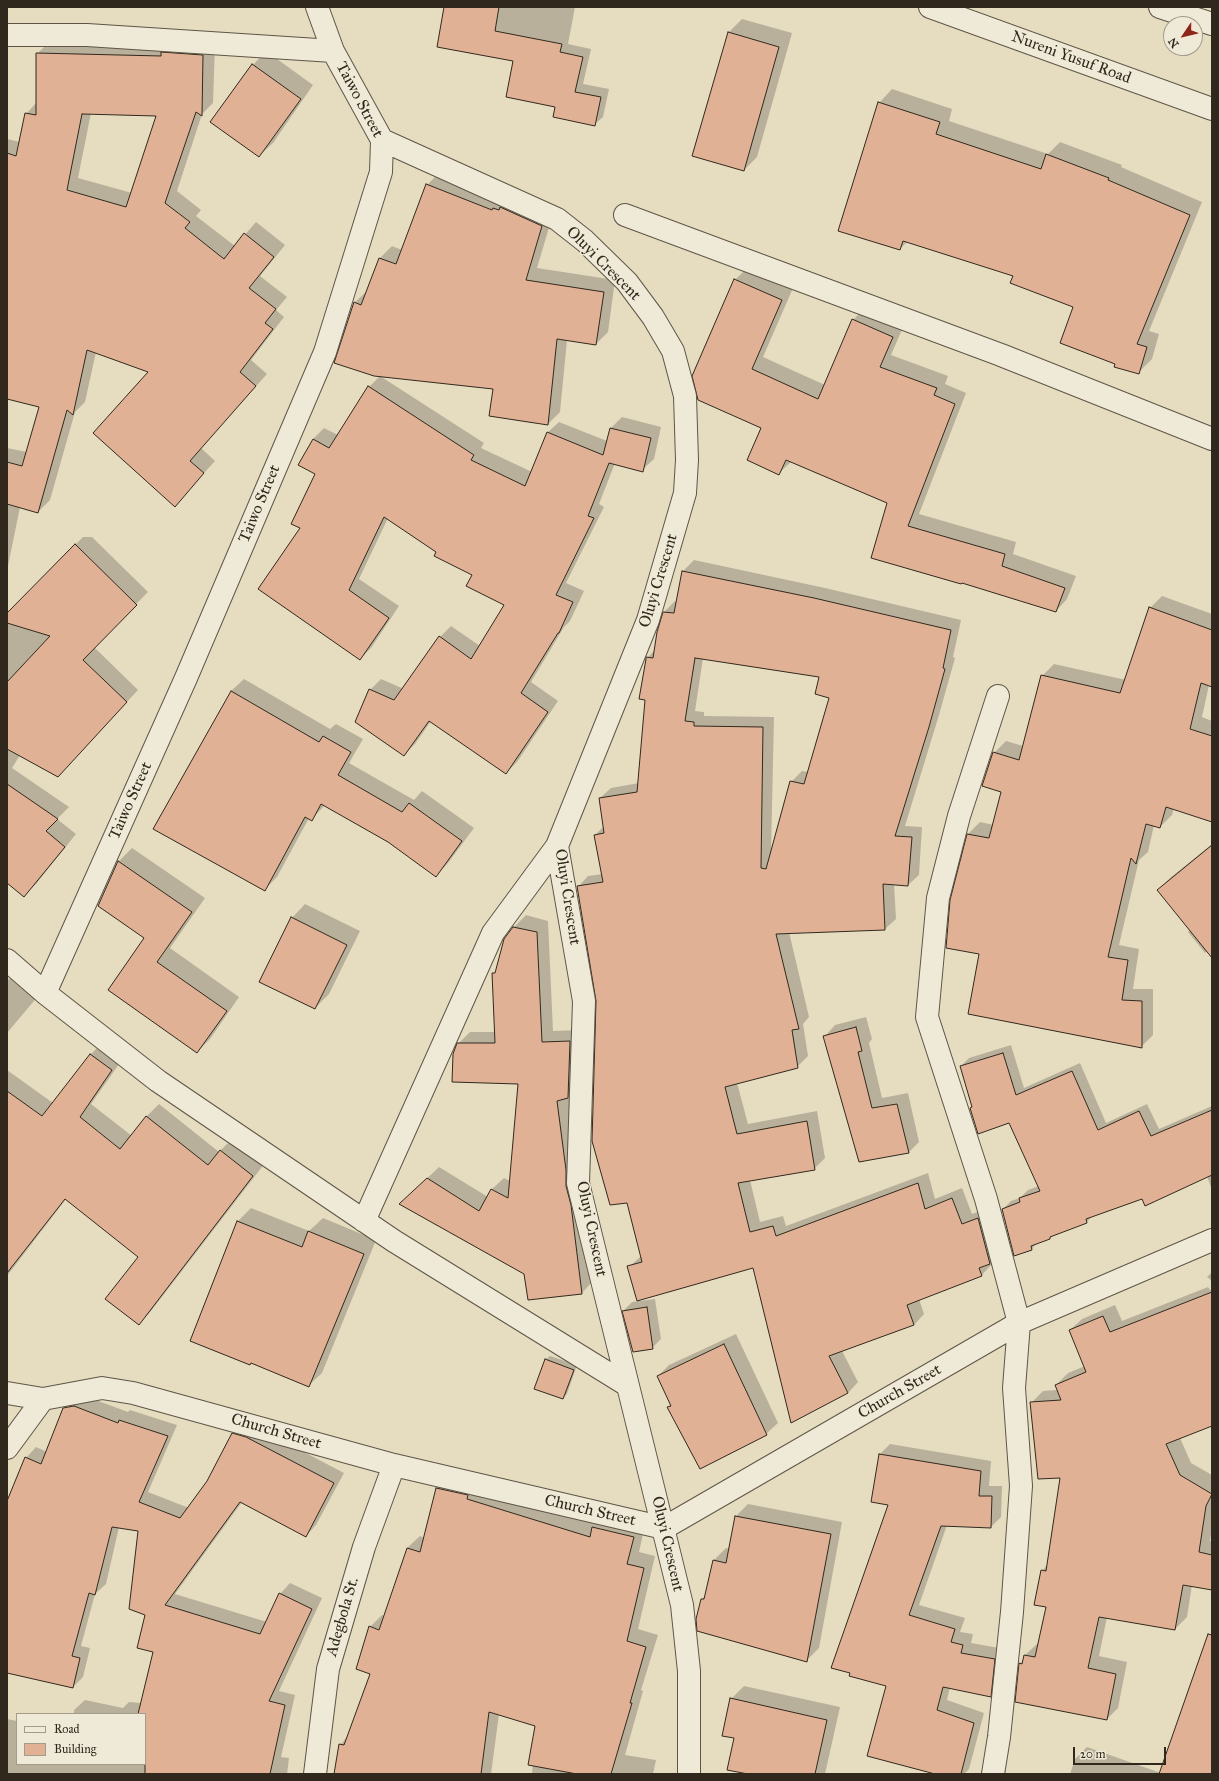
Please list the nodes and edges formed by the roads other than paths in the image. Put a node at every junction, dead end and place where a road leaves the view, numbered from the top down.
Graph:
1 (317, 7) edge
2 (930, 7) edge
3 (1160, 7) edge
4 (971, 14) edge
5 (1212, 24) edge
6 (7, 37) edge
7 (333, 51) junction
8 (1212, 108) edge
9 (382, 140) junction
10 (625, 214) dead end
11 (1212, 439) edge
12 (998, 696) dead end
13 (557, 846) junction
14 (7, 960) edge
15 (45, 994) junction
16 (364, 1221) junction
17 (1212, 1240) edge
18 (1020, 1323) junction
19 (627, 1385) junction
20 (7, 1394) edge
21 (42, 1399) junction
22 (7, 1448) edge
23 (394, 1465) junction
24 (664, 1528) junction
25 (315, 1774) edge
26 (689, 1774) edge
27 (993, 1774) edge

1 - 7 street, Taiwo Street
2 - 4 street, Nureni Yusuf Road
3 - 5 street
4 - 8 street, Nureni Yusuf Road
6 - 7 street
7 - 9 street, Taiwo Street
9 - 13 street, Oluyi Crescent
9 - 15 street, Taiwo Street
10 - 11 street
12 - 18 street
13 - 16 street
13 - 19 street, Oluyi Crescent
14 - 15 street
15 - 16 street
16 - 19 street
17 - 18 street, Church Street
18 - 24 street, Church Street
18 - 27 street
19 - 24 street, Oluyi Crescent
20 - 21 street, Church Street
21 - 22 street
21 - 23 street, Church Street
23 - 24 street, Church Street
23 - 25 street, Adegbola St.
24 - 26 street, Oluyi Crescent

